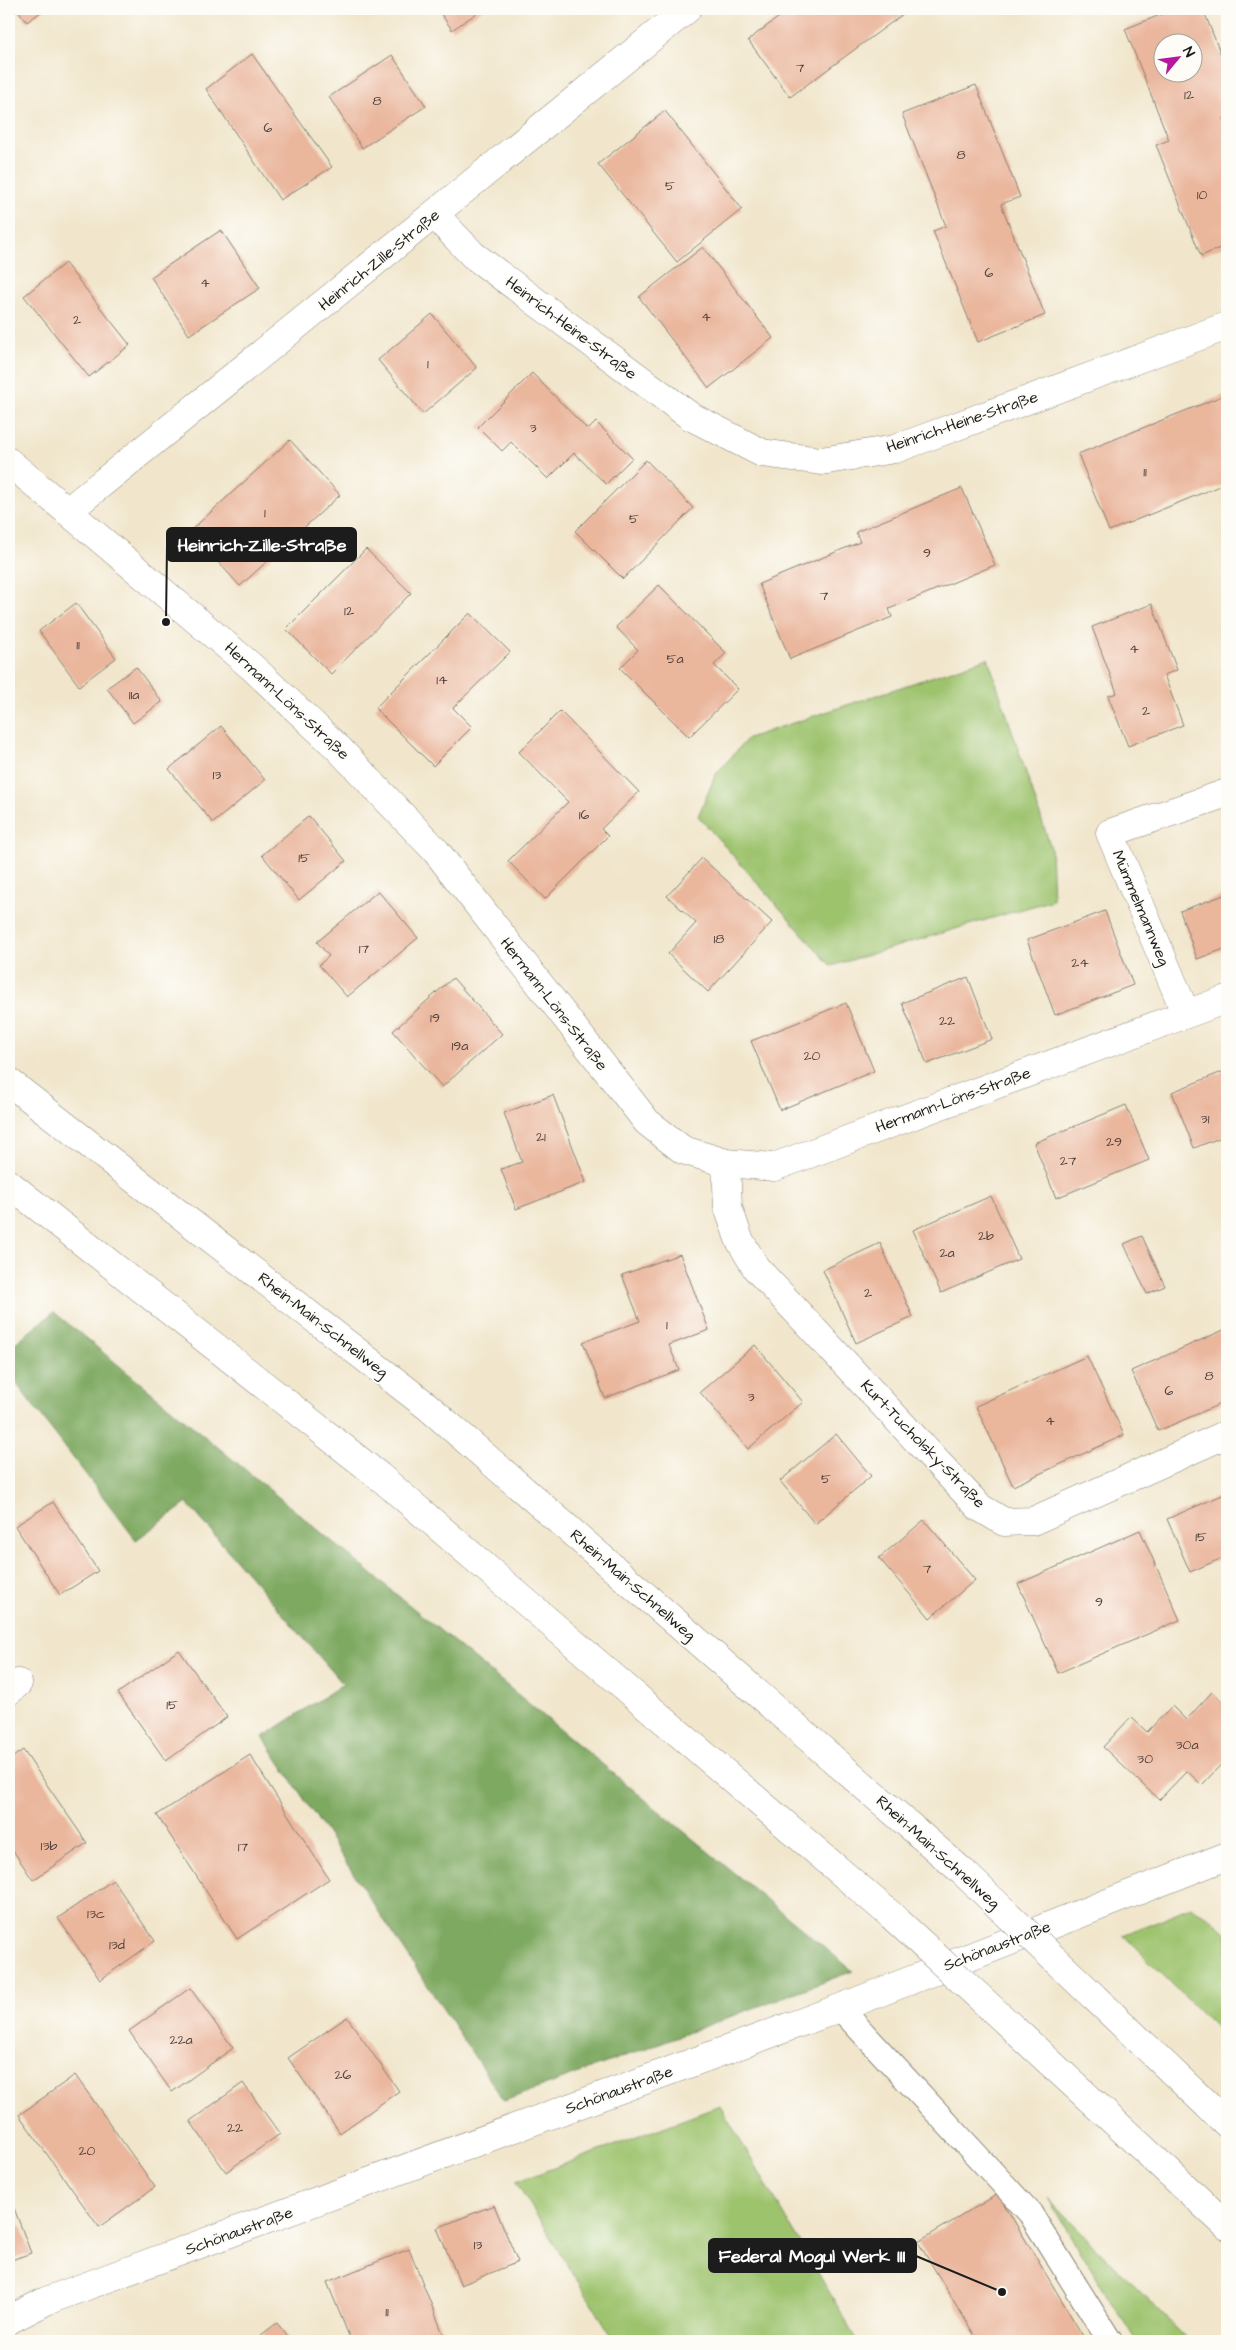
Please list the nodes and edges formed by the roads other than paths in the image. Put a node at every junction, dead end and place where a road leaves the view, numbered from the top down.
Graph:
1 (687, 9) edge
2 (435, 215) junction
3 (1227, 326) edge
4 (9, 462) edge
5 (69, 510) junction
6 (1227, 793) edge
7 (1227, 999) edge
8 (1186, 1014) junction
9 (9, 1082) edge
10 (726, 1163) junction
11 (9, 1184) edge
12 (1227, 1434) edge
13 (1227, 1856) edge
14 (840, 2008) junction
15 (1227, 2124) edge
16 (1227, 2226) edge
17 (9, 2320) edge
18 (1110, 2341) edge

1 - 2 main road, Heinrich-Zille-Straße
2 - 3 main road, Heinrich-Heine-Straße
2 - 5 main road, Heinrich-Zille-Straße
4 - 5 main road, Hermann-Löns-Straße
5 - 10 main road, Hermann-Löns-Straße
6 - 8 main road, Mümmelmannweg
7 - 8 main road, Hermann-Löns-Straße
8 - 10 main road, Hermann-Löns-Straße
9 - 15 main road, Rhein-Main-Schnellweg, bridge
10 - 12 main road, Kurt-Tucholsky-Straße
11 - 16 main road, bridge
13 - 14 main road, Schönaustraße
14 - 17 main road, Schönaustraße
14 - 18 lane

